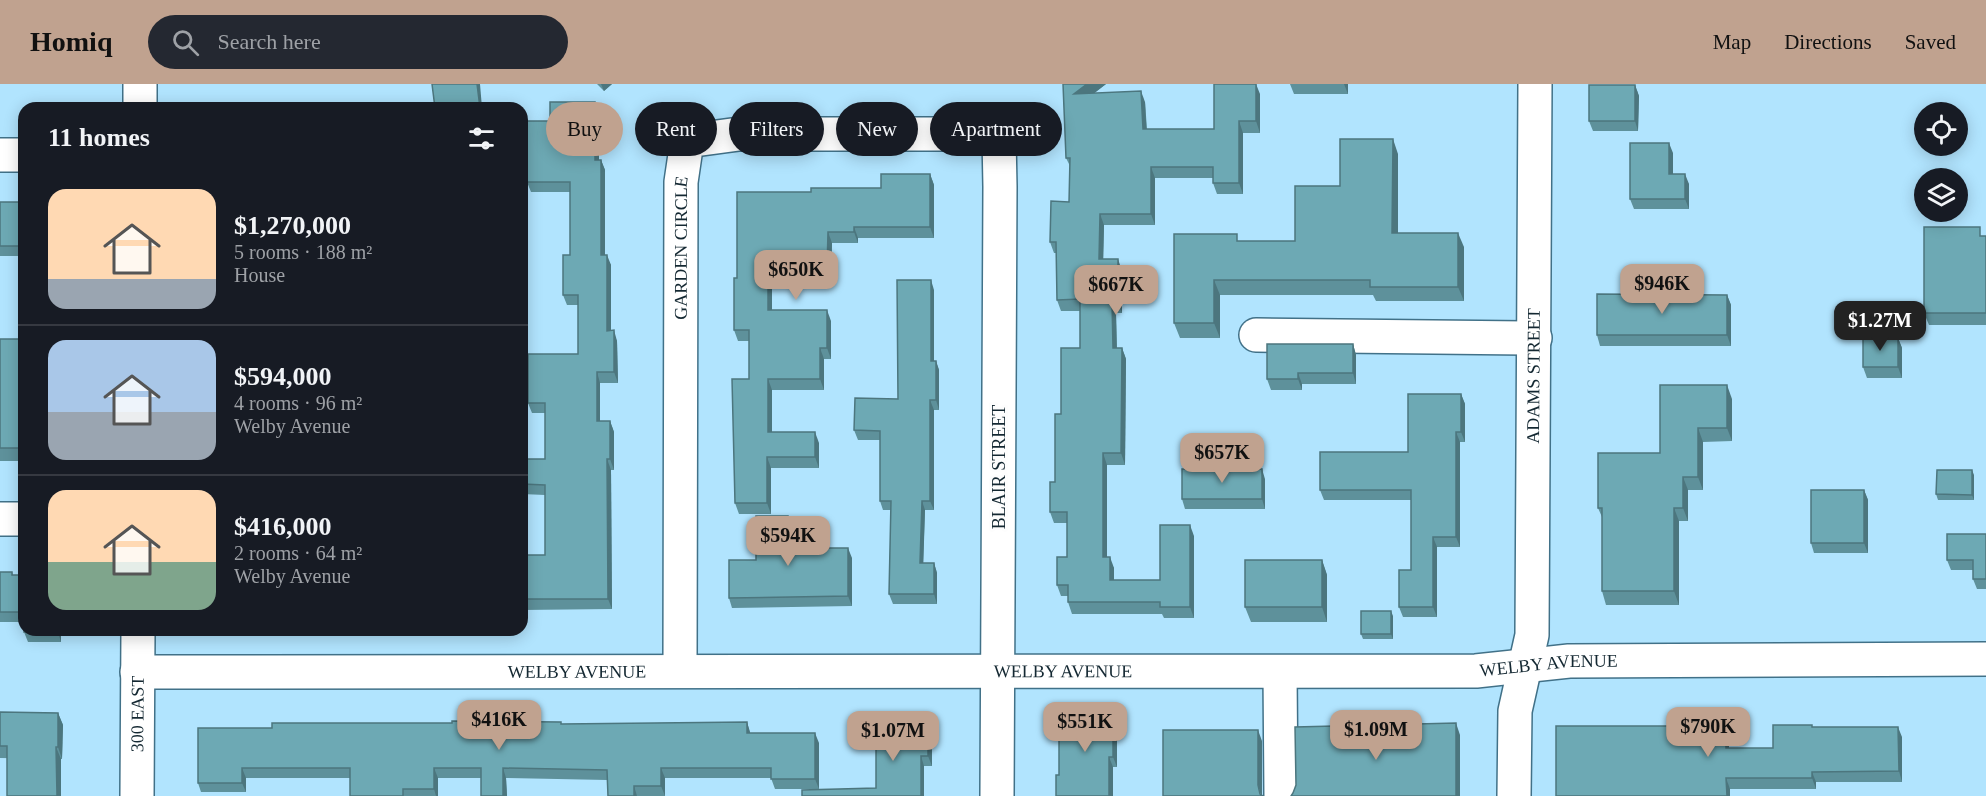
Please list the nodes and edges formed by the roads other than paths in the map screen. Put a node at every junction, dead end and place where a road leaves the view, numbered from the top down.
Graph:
1 (140, 84) edge
2 (1535, 84) edge
3 (140, 102) edge
4 (930, 134) edge
5 (0, 155) edge
6 (18, 156) edge
7 (999, 156) edge
8 (1256, 335) dead end
9 (1535, 338) junction
10 (0, 519) edge
11 (18, 519) edge
12 (138, 636) edge
13 (1986, 658) edge
14 (1524, 666) junction
15 (680, 670) junction
16 (998, 671) junction
17 (137, 672) junction
18 (1280, 672) junction
19 (137, 796) edge
20 (997, 796) edge
21 (1281, 796) edge
22 (1514, 796) edge

1 - 3 street
2 - 9 street, ADAMS STREET
4 - 15 street, GARDEN CIRCLE
5 - 6 street
7 - 16 street, BLAIR STREET
8 - 9 street
9 - 14 street, ADAMS STREET
10 - 11 street
12 - 17 street, 300 EAST
13 - 14 street, WELBY AVENUE
14 - 18 street, WELBY AVENUE
14 - 22 street, ADAMS STREET
15 - 16 street, WELBY AVENUE
15 - 17 street, WELBY AVENUE
16 - 18 street, WELBY AVENUE
16 - 20 street, BLAIR STREET
17 - 19 street, 300 EAST
18 - 21 street

